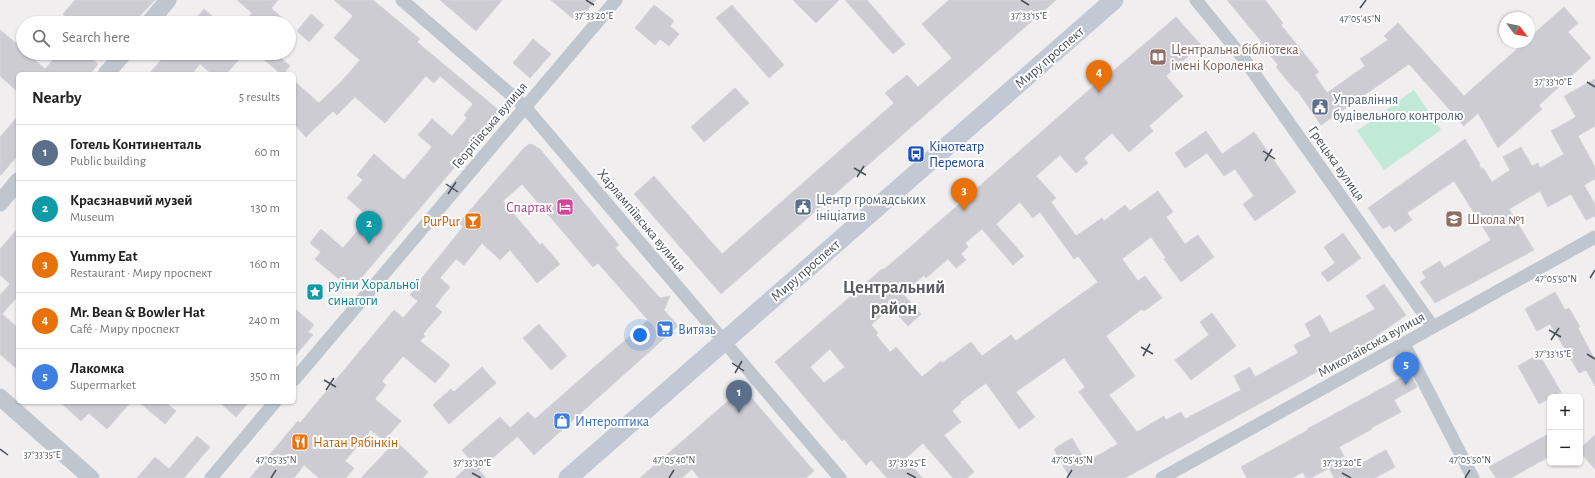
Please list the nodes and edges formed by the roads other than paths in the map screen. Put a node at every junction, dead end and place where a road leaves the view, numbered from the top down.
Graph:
1 (168, 0) edge
2 (402, 0) edge
3 (616, 0) edge
4 (1114, 0) edge
5 (1196, 0) edge
6 (155, 16) edge
7 (118, 60) edge
8 (108, 72) edge
9 (525, 107) junction
10 (16, 183) edge
11 (0, 203) edge
12 (1595, 237) edge
13 (1433, 327) junction
14 (723, 342) junction
15 (1404, 344) junction
16 (296, 378) edge
17 (0, 398) edge
18 (273, 404) edge
19 (91, 478) edge
20 (210, 478) edge
21 (568, 478) edge
22 (840, 478) edge
23 (1162, 478) edge
24 (1473, 478) edge

1 - 6 street
2 - 9 street, Харлампіївська вулиця
3 - 9 street, Георгіївська вулиця
4 - 14 main road, Миру проспект
5 - 13 street, Грецька вулиця
7 - 8 street
9 - 14 street, Харлампіївська вулиця
9 - 16 street, Георгіївська вулиця
10 - 11 street
12 - 13 street, Миколаївська вулиця
13 - 15 street, Миколаївська вулиця
14 - 21 main road, Миру проспект
14 - 22 street, Харлампіївська вулиця
15 - 23 street, Миколаївська вулиця
15 - 24 street
17 - 19 street
18 - 20 street

